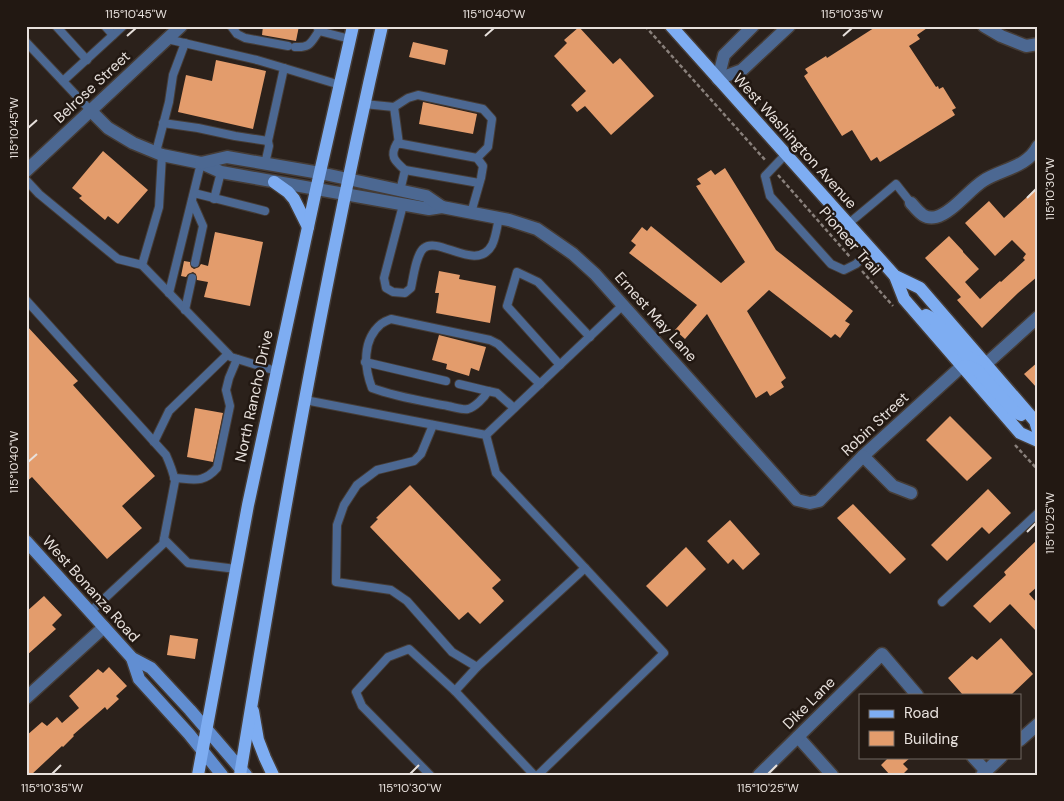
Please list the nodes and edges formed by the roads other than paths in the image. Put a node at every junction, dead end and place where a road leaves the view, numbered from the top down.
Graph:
1 (56, 26) edge
2 (105, 26) edge
3 (123, 26) edge
4 (181, 26) edge
5 (231, 26) edge
6 (353, 26) edge
7 (382, 26) edge
8 (670, 26) edge
9 (753, 26) edge
10 (789, 26) edge
11 (984, 26) edge
12 (318, 29) edge
13 (113, 35) junction
14 (167, 39) junction
15 (350, 39) junction
16 (26, 42) edge
17 (185, 43) junction
18 (1038, 44) edge
19 (87, 60) junction
20 (284, 68) junction
21 (718, 79) junction
22 (63, 81) junction
23 (340, 85) junction
24 (364, 104) junction
25 (394, 107) junction
26 (90, 110) junction
27 (163, 123) junction
28 (268, 141) junction
29 (398, 144) junction
30 (1038, 146) edge
31 (159, 153) junction
32 (786, 155) junction
33 (477, 158) junction
34 (201, 163) junction
35 (265, 164) junction
36 (405, 170) junction
37 (26, 171) edge
38 (221, 172) junction
39 (320, 173) junction
40 (26, 180) edge
41 (348, 180) junction
42 (274, 182) junction
43 (480, 183) junction
44 (316, 190) junction
45 (400, 191) junction
46 (194, 193) junction
47 (345, 194) junction
48 (214, 199) junction
49 (192, 201) junction
50 (911, 203) joint
51 (403, 204) junction
52 (442, 207) junction
53 (265, 211) dead end
54 (471, 213) junction
55 (499, 218) junction
56 (848, 224) junction
57 (308, 227) junction
58 (871, 250) junction
59 (195, 263) dead end
60 (142, 265) junction
61 (895, 276) junction
62 (192, 278) dead end
63 (169, 293) junction
64 (26, 300) edge
65 (899, 303) junction
66 (623, 305) junction
67 (185, 310) junction
68 (1038, 317) edge
69 (590, 337) junction
70 (228, 354) junction
71 (237, 359) junction
72 (365, 362) junction
73 (986, 364) junction
74 (560, 365) junction
75 (962, 366) junction
76 (276, 371) junction
77 (446, 381) dead end
78 (459, 384) dead end
79 (540, 384) junction
80 (488, 391) junction
81 (305, 400) junction
82 (514, 408) junction
83 (433, 425) junction
84 (1036, 426) edge
85 (486, 435) junction
86 (1038, 441) edge
87 (154, 442) junction
88 (863, 456) junction
89 (174, 478) junction
90 (911, 493) dead end
91 (810, 503) joint
92 (1038, 513) edge
93 (164, 539) junction
94 (26, 541) edge
95 (585, 568) junction
96 (236, 569) junction
97 (942, 602) dead end
98 (90, 612) junction
99 (104, 627) junction
100 (132, 658) junction
101 (477, 667) junction
102 (455, 691) junction
103 (916, 694) edge
104 (26, 698) edge
105 (251, 702) junction
106 (1038, 724) edge
107 (207, 729) junction
108 (798, 737) junction
109 (1022, 738) edge
110 (203, 751) junction
111 (974, 758) edge
112 (1000, 758) edge
113 (242, 773) edge
114 (984, 773) edge
115 (198, 775) edge
116 (222, 775) edge
117 (273, 775) edge
118 (430, 775) edge
119 (536, 775) edge
120 (759, 775) edge
121 (832, 775) edge

1 - 19 lane
2 - 13 lane
3 - 13 lane
4 - 14 street, Belrose Street
5 - 12 lane
6 - 15 main road, North Rancho Drive
7 - 24 main road
8 - 21 main road, West Washington Avenue
9 - 21 street
10 - 21 street
11 - 18 street
12 - 15 lane
13 - 19 lane
14 - 17 lane
14 - 26 street, Belrose Street
15 - 23 main road, North Rancho Drive
16 - 22 lane
17 - 20 lane
17 - 27 lane
19 - 22 lane
20 - 23 lane
20 - 28 lane
21 - 32 main road, West Washington Avenue
22 - 26 lane
23 - 39 main road, North Rancho Drive
24 - 25 lane
24 - 41 main road
25 - 29 lane
25 - 33 lane
26 - 31 street, Ernest May Lane
26 - 37 street, Belrose Street
27 - 28 lane
27 - 31 lane
28 - 35 lane
29 - 33 lane
29 - 36 lane
30 - 50 street
31 - 34 street, Ernest May Lane
31 - 60 lane
32 - 56 main road, West Washington Avenue
32 - 58 lane
33 - 43 lane
34 - 35 street, Ernest May Lane
34 - 38 street, Ernest May Lane
34 - 46 lane
35 - 39 street, Ernest May Lane
36 - 43 lane
36 - 45 lane
38 - 42 street, Ernest May Lane
38 - 48 lane
39 - 41 street, Ernest May Lane
39 - 44 main road, North Rancho Drive
40 - 60 lane
41 - 45 street, Ernest May Lane
41 - 47 main road
42 - 44 street, Ernest May Lane
42 - 57 main road
43 - 54 lane
44 - 47 street, Ernest May Lane
44 - 57 main road, North Rancho Drive
45 - 52 street, Ernest May Lane
46 - 48 lane
46 - 49 lane
47 - 51 street, Ernest May Lane
47 - 81 main road
48 - 53 lane
49 - 59 lane
49 - 63 lane
50 - 56 lane
51 - 52 street, Ernest May Lane
51 - 55 lane
52 - 54 street, Ernest May Lane
54 - 55 street, Ernest May Lane
55 - 66 street, Ernest May Lane
56 - 58 main road, West Washington Avenue
57 - 76 main road, North Rancho Drive
58 - 61 main road, West Washington Avenue
60 - 63 lane
61 - 65 main road, West Washington Avenue
61 - 73 main road, West Washington Avenue
62 - 67 lane
63 - 67 lane
64 - 87 lane
65 - 73 main road
65 - 75 main road, West Washington Avenue
66 - 69 lane
66 - 91 street, Ernest May Lane
67 - 70 lane
68 - 73 street
69 - 74 lane
69 - 74 lane
70 - 71 lane
70 - 87 lane
71 - 76 lane
71 - 89 lane
72 - 77 lane
72 - 79 lane
72 - 80 lane
73 - 84 main road, West Washington Avenue
74 - 79 lane
75 - 84 main road
75 - 86 main road, West Washington Avenue
75 - 88 street, Robin Street
76 - 96 main road, North Rancho Drive
78 - 80 lane
79 - 82 lane
80 - 82 lane
81 - 83 lane
81 - 105 main road
82 - 85 lane
83 - 85 lane
83 - 101 lane
85 - 95 lane
87 - 89 lane
88 - 90 street
88 - 91 street, Robin Street
89 - 93 lane
92 - 97 lane
93 - 96 lane
93 - 98 lane
94 - 98 street, West Bonanza Road
95 - 101 lane
95 - 119 lane
96 - 107 main road, North Rancho Drive
98 - 99 street, West Bonanza Road
99 - 100 street, West Bonanza Road
99 - 104 street
100 - 107 street, West Bonanza Road
100 - 110 street, West Bonanza Road
101 - 102 lane
102 - 118 lane
102 - 119 lane
103 - 108 street, Dike Lane
105 - 113 main road
105 - 117 main road
106 - 109 street
107 - 110 main road, North Rancho Drive
107 - 113 street, West Bonanza Road
108 - 120 street, Dike Lane
108 - 121 street
110 - 115 main road, North Rancho Drive
110 - 116 street, West Bonanza Road
111 - 114 street
112 - 114 street

